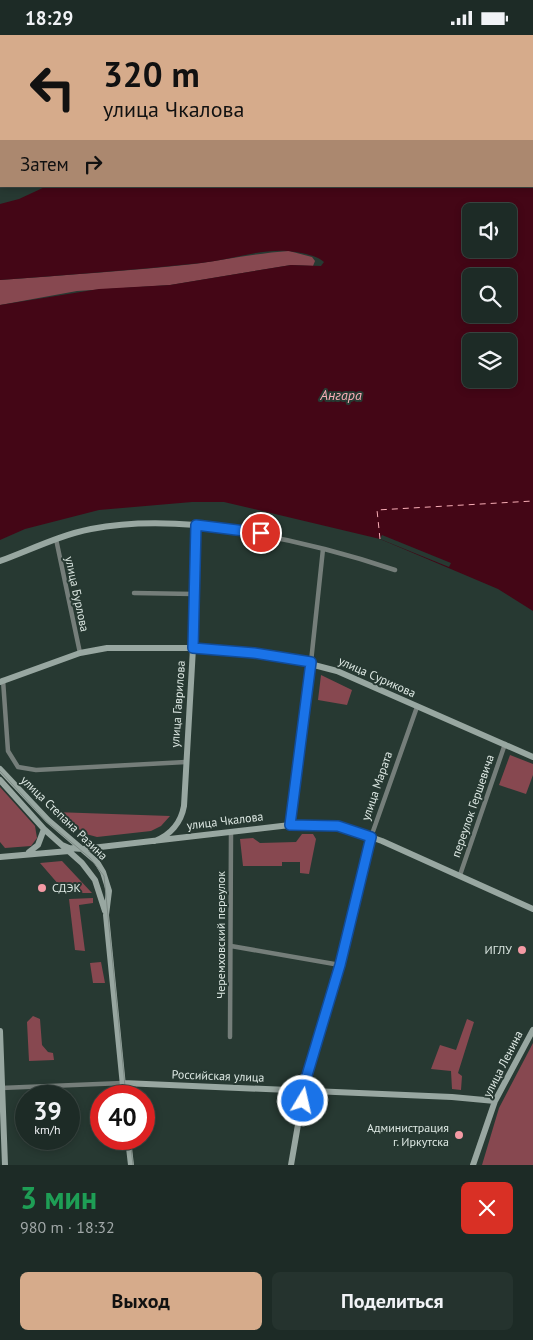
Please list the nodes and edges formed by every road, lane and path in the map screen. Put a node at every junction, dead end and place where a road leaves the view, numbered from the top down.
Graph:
1 (196, 525) junction
2 (56, 539) junction
3 (323, 549) junction
4 (0, 561) edge
5 (395, 571) dead end
6 (134, 593) dead end
7 (194, 595) junction
8 (193, 648) junction
9 (80, 653) junction
10 (311, 662) junction
11 (2, 681) edge
12 (417, 707) junction
13 (505, 744) junction
14 (533, 757) edge
15 (186, 762) junction
16 (0, 769) edge
17 (0, 780) edge
18 (290, 825) junction
19 (44, 829) junction
20 (232, 832) junction
21 (371, 837) junction
22 (155, 841) junction
23 (62, 845) junction
24 (83, 849) junction
25 (69, 851) junction
26 (28, 853) junction
27 (0, 857) edge
28 (460, 875) junction
29 (533, 909) edge
30 (106, 915) junction
31 (231, 946) junction
32 (340, 965) junction
33 (533, 1030) edge
34 (0, 1031) edge
35 (230, 1037) dead end
36 (123, 1083) junction
37 (2, 1088) edge
38 (304, 1090) junction
39 (495, 1101) junction
40 (129, 1150) edge
41 (5, 1165) edge
42 (131, 1165) edge
43 (291, 1165) edge
44 (473, 1165) edge

1 - 2 main road
1 - 3 street
1 - 7 main road, улица Гаврилова
2 - 4 main road
2 - 9 street, улица Бурлова
3 - 5 street
3 - 10 street
6 - 7 street
7 - 8 main road, улица Гаврилова
8 - 9 main road, улица Сурикова
8 - 10 main road, улица Сурикова
8 - 15 main road, улица Гаврилова
9 - 11 main road, улица Сурикова
10 - 12 main road, улица Сурикова
10 - 18 street
11 - 15 street
12 - 13 main road, улица Сурикова
12 - 21 street, улица Марата
13 - 14 main road, улица Сурикова
13 - 28 street, переулок Гершевича
15 - 22 main road, улица Гаврилова
16 - 24 main road, улица Степана Разина
17 - 19 main road, улица Степана Разина
18 - 20 main road, улица Чкалова
18 - 21 main road, улица Чкалова
19 - 23 main road, улица Степана Разина
19 - 26 main road
20 - 22 main road, улица Чкалова
20 - 31 street, Черемховский переулок
21 - 28 main road, улица Чкалова
21 - 32 street, улица Марата
22 - 24 main road, улица Чкалова
23 - 24 main road, улица Чкалова
23 - 25 main road, улица Степана Разина
24 - 30 main road, улица Степана Разина
25 - 26 main road
25 - 30 main road, улица Степана Разина
26 - 27 main road
28 - 29 main road, улица Чкалова
30 - 36 main road, улица Степана Разина
31 - 32 street
31 - 35 street, Черемховский переулок
32 - 38 street, улица Марата
33 - 39 main road, улица Ленина
34 - 37 main road
36 - 37 street, Российская улица
36 - 38 main road, Российская улица
37 - 41 main road
38 - 39 main road, Российская улица
38 - 43 main road, улица Марата
39 - 44 main road, улица Ленина
40 - 42 main road

